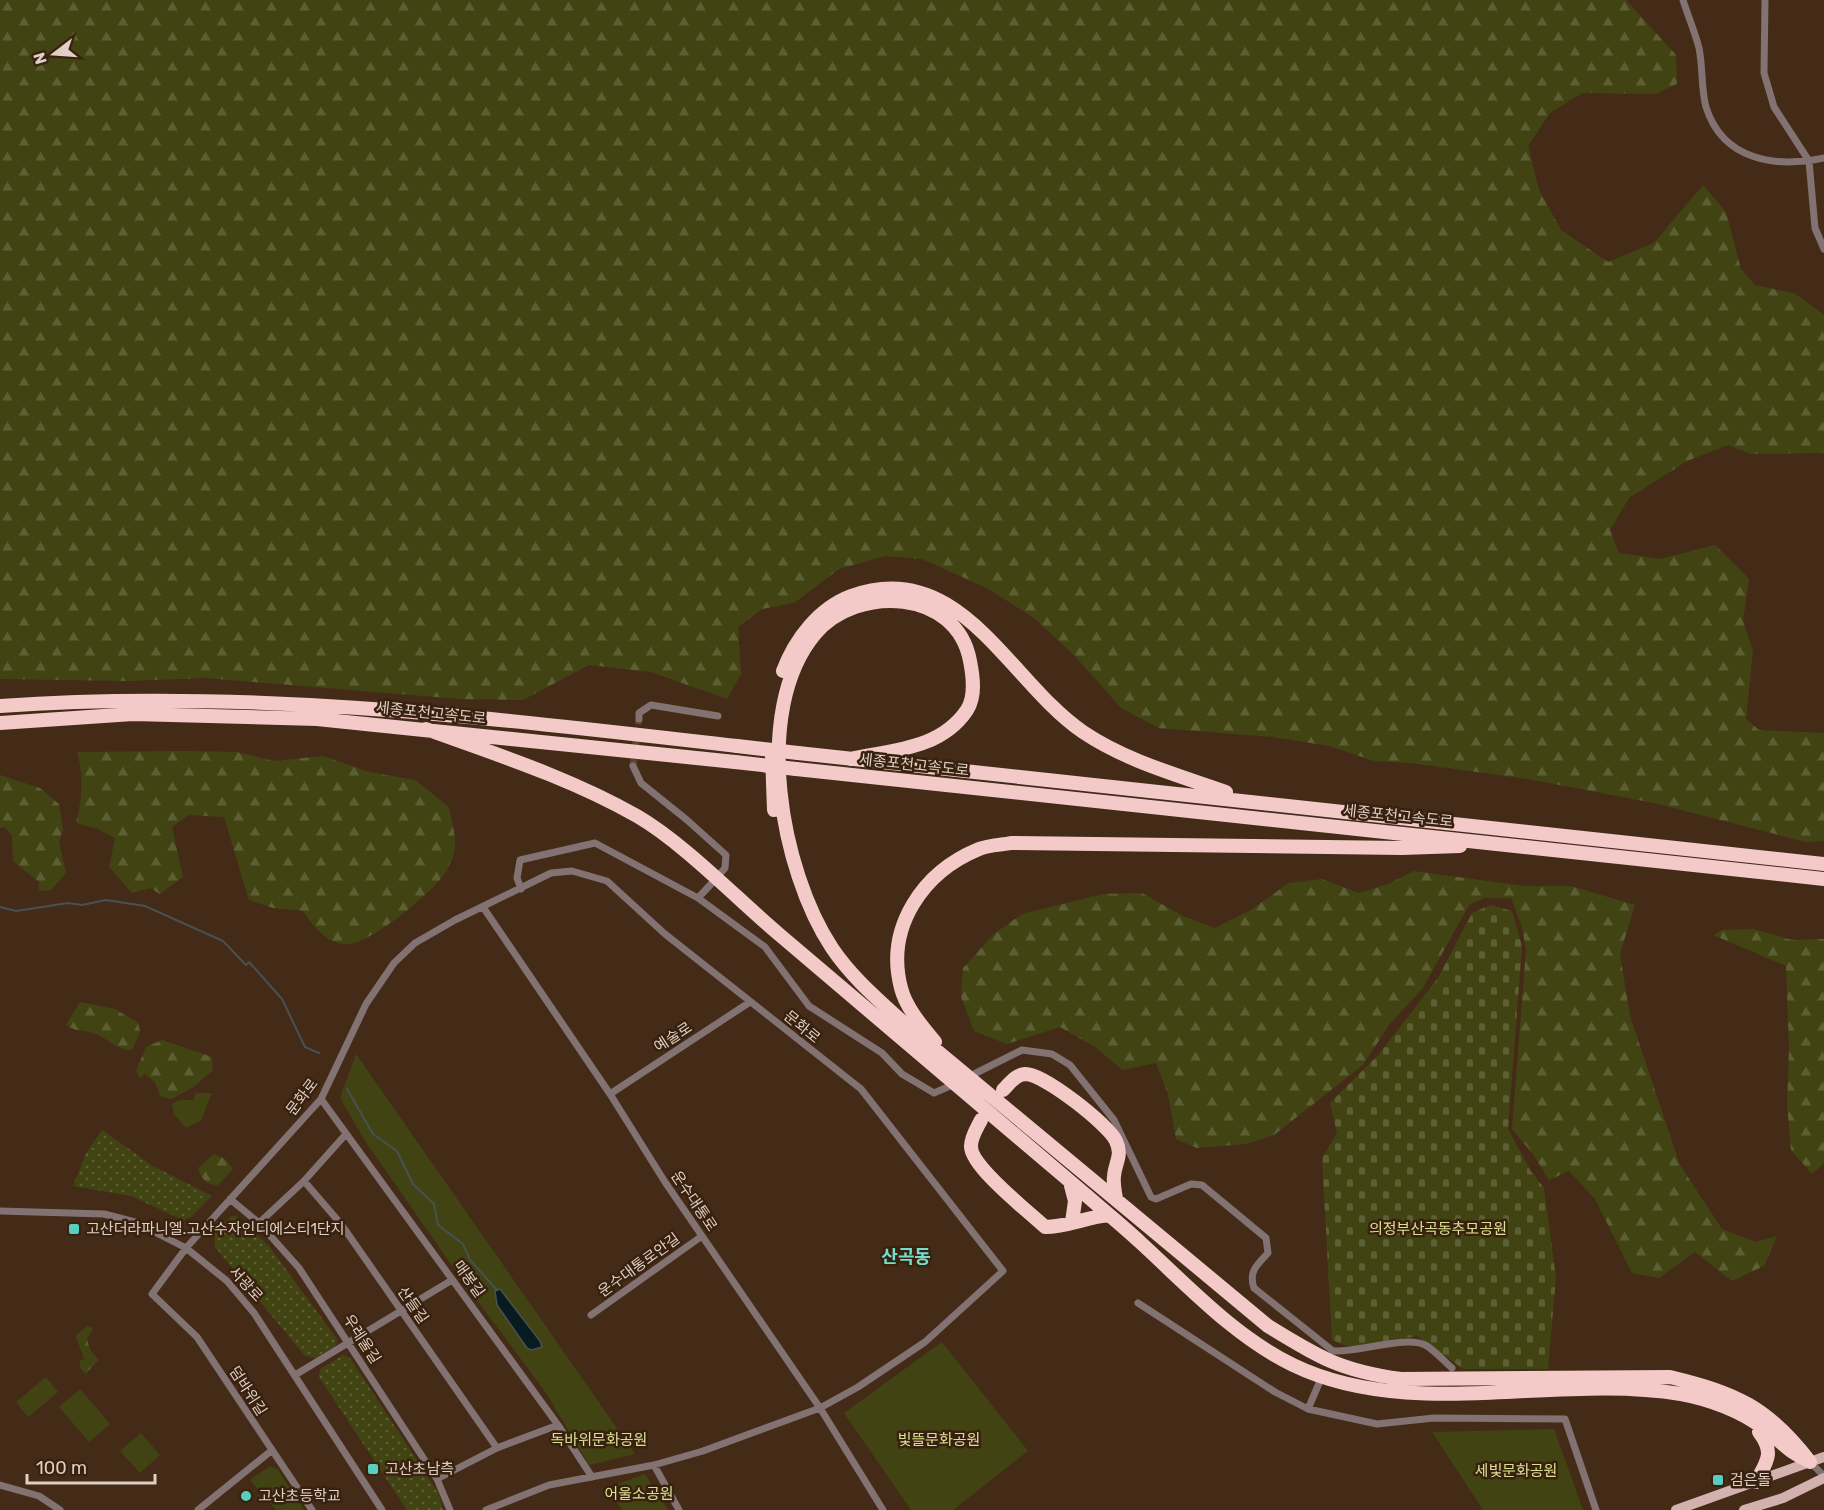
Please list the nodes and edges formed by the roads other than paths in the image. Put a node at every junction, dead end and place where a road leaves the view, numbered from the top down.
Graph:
1 (1683, 0) edge
2 (1765, 0) edge
3 (1824, 158) edge
4 (1809, 161) junction
5 (1824, 249) edge
6 (0, 706) edge
7 (718, 716) dead end
8 (639, 719) dead end
9 (0, 723) edge
10 (426, 729) junction
11 (850, 759) junction
12 (633, 766) tunnel mouth
13 (1247, 800) junction
14 (1508, 844) junction
15 (1824, 864) edge
16 (719, 875) dead end
17 (1824, 879) edge
18 (712, 883) dead end
19 (521, 889) junction
20 (698, 898) junction
21 (483, 907) junction
22 (750, 1002) junction
23 (891, 1026) junction
24 (958, 1069) junction
25 (976, 1072) dead end
26 (950, 1086) dead end
27 (1004, 1089) dead end
28 (610, 1095) junction
29 (321, 1099) junction
30 (981, 1120) dead end
31 (346, 1134) junction
32 (1117, 1165) junction
33 (1086, 1176) junction
34 (304, 1181) junction
35 (1070, 1182) junction
36 (230, 1199) junction
37 (1116, 1199) junction
38 (0, 1211) edge
39 (1109, 1215) junction
40 (1072, 1222) junction
41 (259, 1223) junction
42 (702, 1236) junction
43 (186, 1248) junction
44 (452, 1280) junction
45 (152, 1294) joint
46 (1138, 1303) dead end
47 (400, 1311) junction
48 (591, 1315) dead end
49 (348, 1344) junction
50 (1452, 1368) dead end
51 (295, 1375) junction
52 (1320, 1381) dead end
53 (820, 1408) junction
54 (1308, 1409) junction
55 (1740, 1414) junction
56 (558, 1425) junction
57 (497, 1448) junction
58 (271, 1451) junction
59 (1824, 1457) edge
60 (1810, 1462) junction
61 (654, 1465) junction
62 (592, 1477) junction
63 (1824, 1477) edge
64 (437, 1479) junction
65 (1756, 1482) junction
66 (0, 1485) edge
67 (60, 1510) edge
68 (198, 1510) edge
69 (312, 1510) edge
70 (382, 1510) edge
71 (450, 1510) edge
72 (486, 1510) edge
73 (679, 1510) edge
74 (883, 1510) edge
75 (1596, 1510) edge
76 (1676, 1510) edge
77 (1744, 1510) edge

1 - 4 street
2 - 4 street
3 - 4 street
4 - 5 street
6 - 11 highway, 세종포천고속도로, bridge
7 - 8 street
9 - 10 highway, 세종포천고속도로
10 - 14 highway, 세종포천고속도로, bridge
10 - 23 highway
11 - 13 highway, 세종포천고속도로
11 - 24 highway
12 - 16 street
13 - 15 highway, 세종포천고속도로
13 - 23 highway
14 - 17 highway, 세종포천고속도로
14 - 24 highway
18 - 20 street
19 - 20 street
19 - 21 street, 문화로
19 - 22 street, 문화로
20 - 26 street
21 - 28 street, 운수대통로
21 - 29 street, 문화로
22 - 28 street, 예술로
22 - 53 street, 문화로
23 - 35 highway
24 - 33 highway
25 - 50 street
27 - 32 highway
28 - 42 street, 운수대통로
29 - 31 street, 매봉길
29 - 36 street, 문화로
30 - 40 highway
31 - 34 street
31 - 44 street, 매봉길
32 - 33 highway
32 - 37 highway
33 - 37 highway
34 - 41 street
34 - 47 street, 산들길
35 - 39 highway
35 - 40 highway
36 - 41 street, 우레울길
36 - 43 street, 문화로
37 - 60 highway
38 - 43 street, 서광로
39 - 40 highway
39 - 55 highway
41 - 49 street, 우레울길
42 - 48 street, 운수대통로안길
42 - 53 street, 운수대통로
43 - 45 street, 문화로
43 - 51 street, 서광로
44 - 47 street
44 - 56 street, 매봉길
45 - 58 street, 덤바위길
46 - 54 street
47 - 49 street
47 - 57 street, 산들길
49 - 51 street
49 - 64 street, 우레울길
51 - 70 street, 서광로
52 - 54 street
53 - 61 street, 문화로
53 - 74 street, 운수대통로
54 - 75 street
55 - 60 highway
55 - 65 highway
56 - 57 street
56 - 62 street, 매봉길
57 - 64 street
58 - 68 street
58 - 69 street, 덤바위길
59 - 60 main road
60 - 63 street
60 - 65 main road
61 - 62 street, 문화로
61 - 73 street
62 - 72 street, 문화로
63 - 77 main road
64 - 71 street, 우레울길
65 - 76 main road
66 - 67 street

